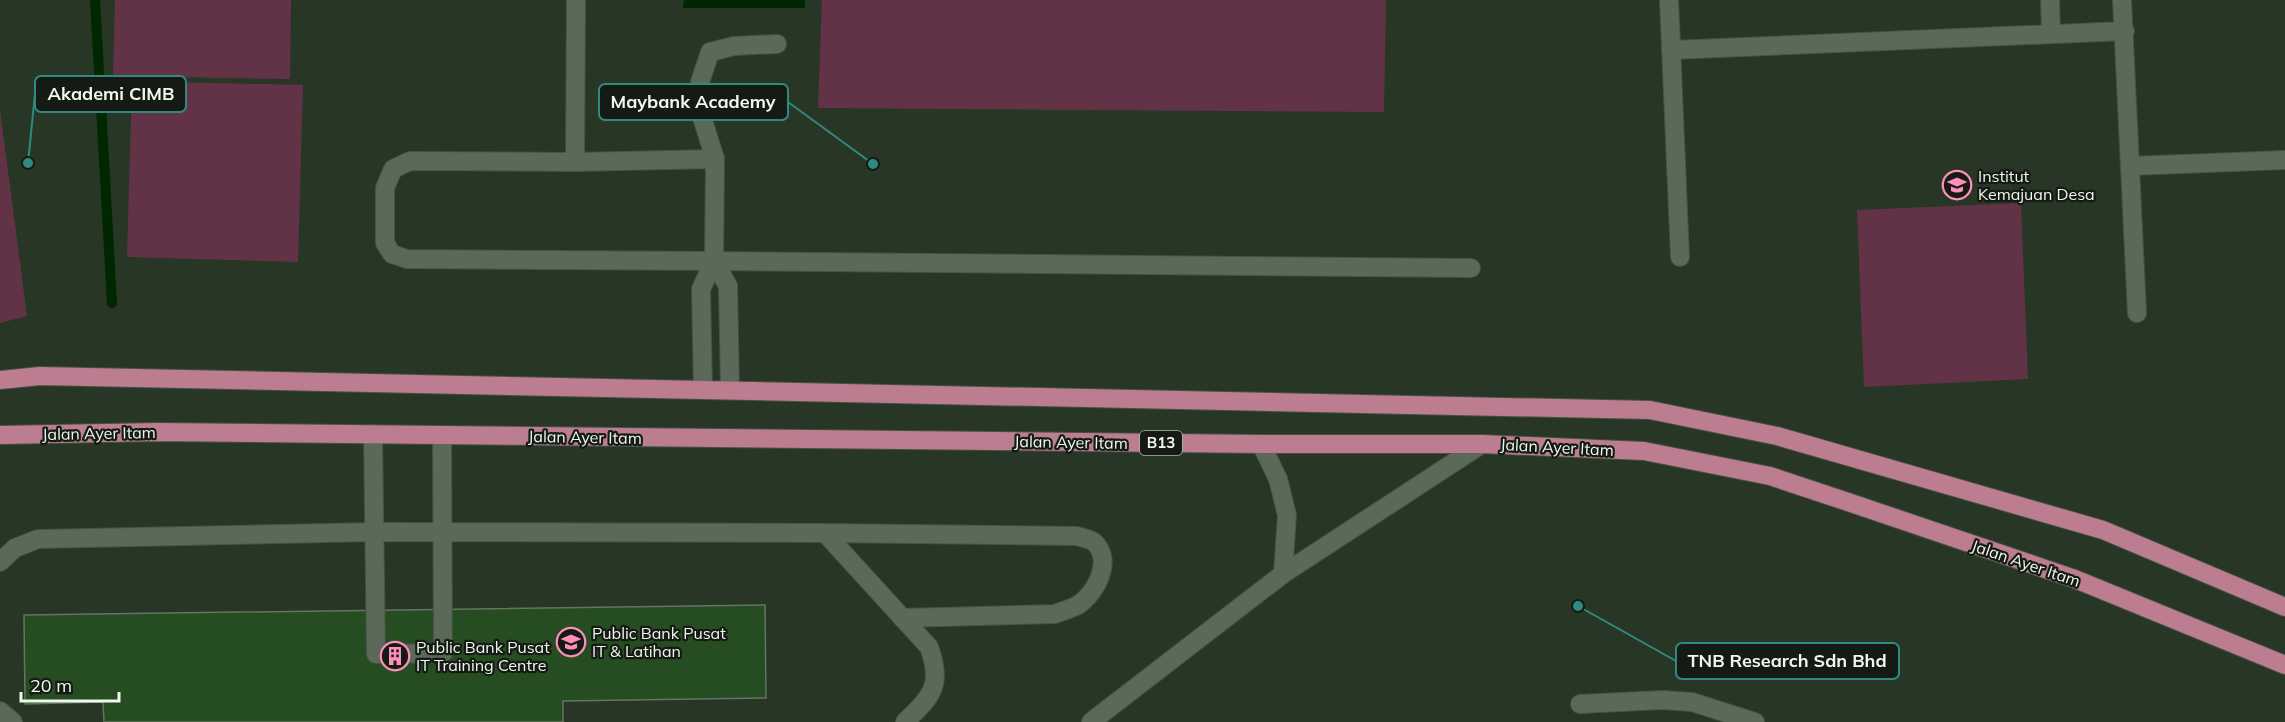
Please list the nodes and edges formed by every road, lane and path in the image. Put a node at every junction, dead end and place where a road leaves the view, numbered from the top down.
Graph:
1 (576, 0) edge
2 (1670, 0) edge
3 (2049, 0) edge
4 (2122, 0) edge
5 (2125, 31) junction
6 (2051, 33) junction
7 (777, 44) dead end
8 (1671, 50) junction
9 (715, 159) junction
10 (2285, 160) edge
11 (575, 162) junction
12 (2130, 166) junction
13 (1680, 257) dead end
14 (714, 261) junction
15 (1471, 268) dead end
16 (2137, 313) dead end
17 (0, 380) edge
18 (703, 390) junction
19 (730, 390) junction
20 (373, 434) junction
21 (0, 435) edge
22 (442, 435) junction
23 (1261, 444) junction
24 (1482, 444) junction
25 (374, 532) junction
26 (442, 533) junction
27 (825, 533) junction
28 (0, 562) edge
29 (1283, 574) junction
30 (2280, 604) edge
31 (902, 618) junction
32 (2285, 666) edge
33 (1580, 704) dead end
34 (0, 711) edge
35 (13, 722) edge
36 (905, 722) edge
37 (1091, 722) edge
38 (1755, 722) edge

1 - 11 street
2 - 8 street
3 - 6 street
4 - 5 street
5 - 6 street
5 - 12 street
6 - 8 street
7 - 9 street
8 - 13 street
9 - 11 street
9 - 14 street
10 - 12 street
11 - 14 street
12 - 16 street
14 - 15 street
14 - 18 street
14 - 19 street
17 - 18 main road
18 - 19 main road
19 - 30 main road
20 - 21 main road, Jalan Ayer Itam / B13
20 - 22 main road, Jalan Ayer Itam / B13
20 - 25 street
22 - 23 main road, Jalan Ayer Itam / B13
22 - 26 street
23 - 24 main road, Jalan Ayer Itam / B13
23 - 29 street
24 - 29 street
24 - 32 main road, Jalan Ayer Itam / B13
25 - 26 street
25 - 26 street
25 - 28 street
26 - 27 street
27 - 31 street
27 - 31 street
29 - 37 street
31 - 36 street
33 - 38 street
34 - 35 street

